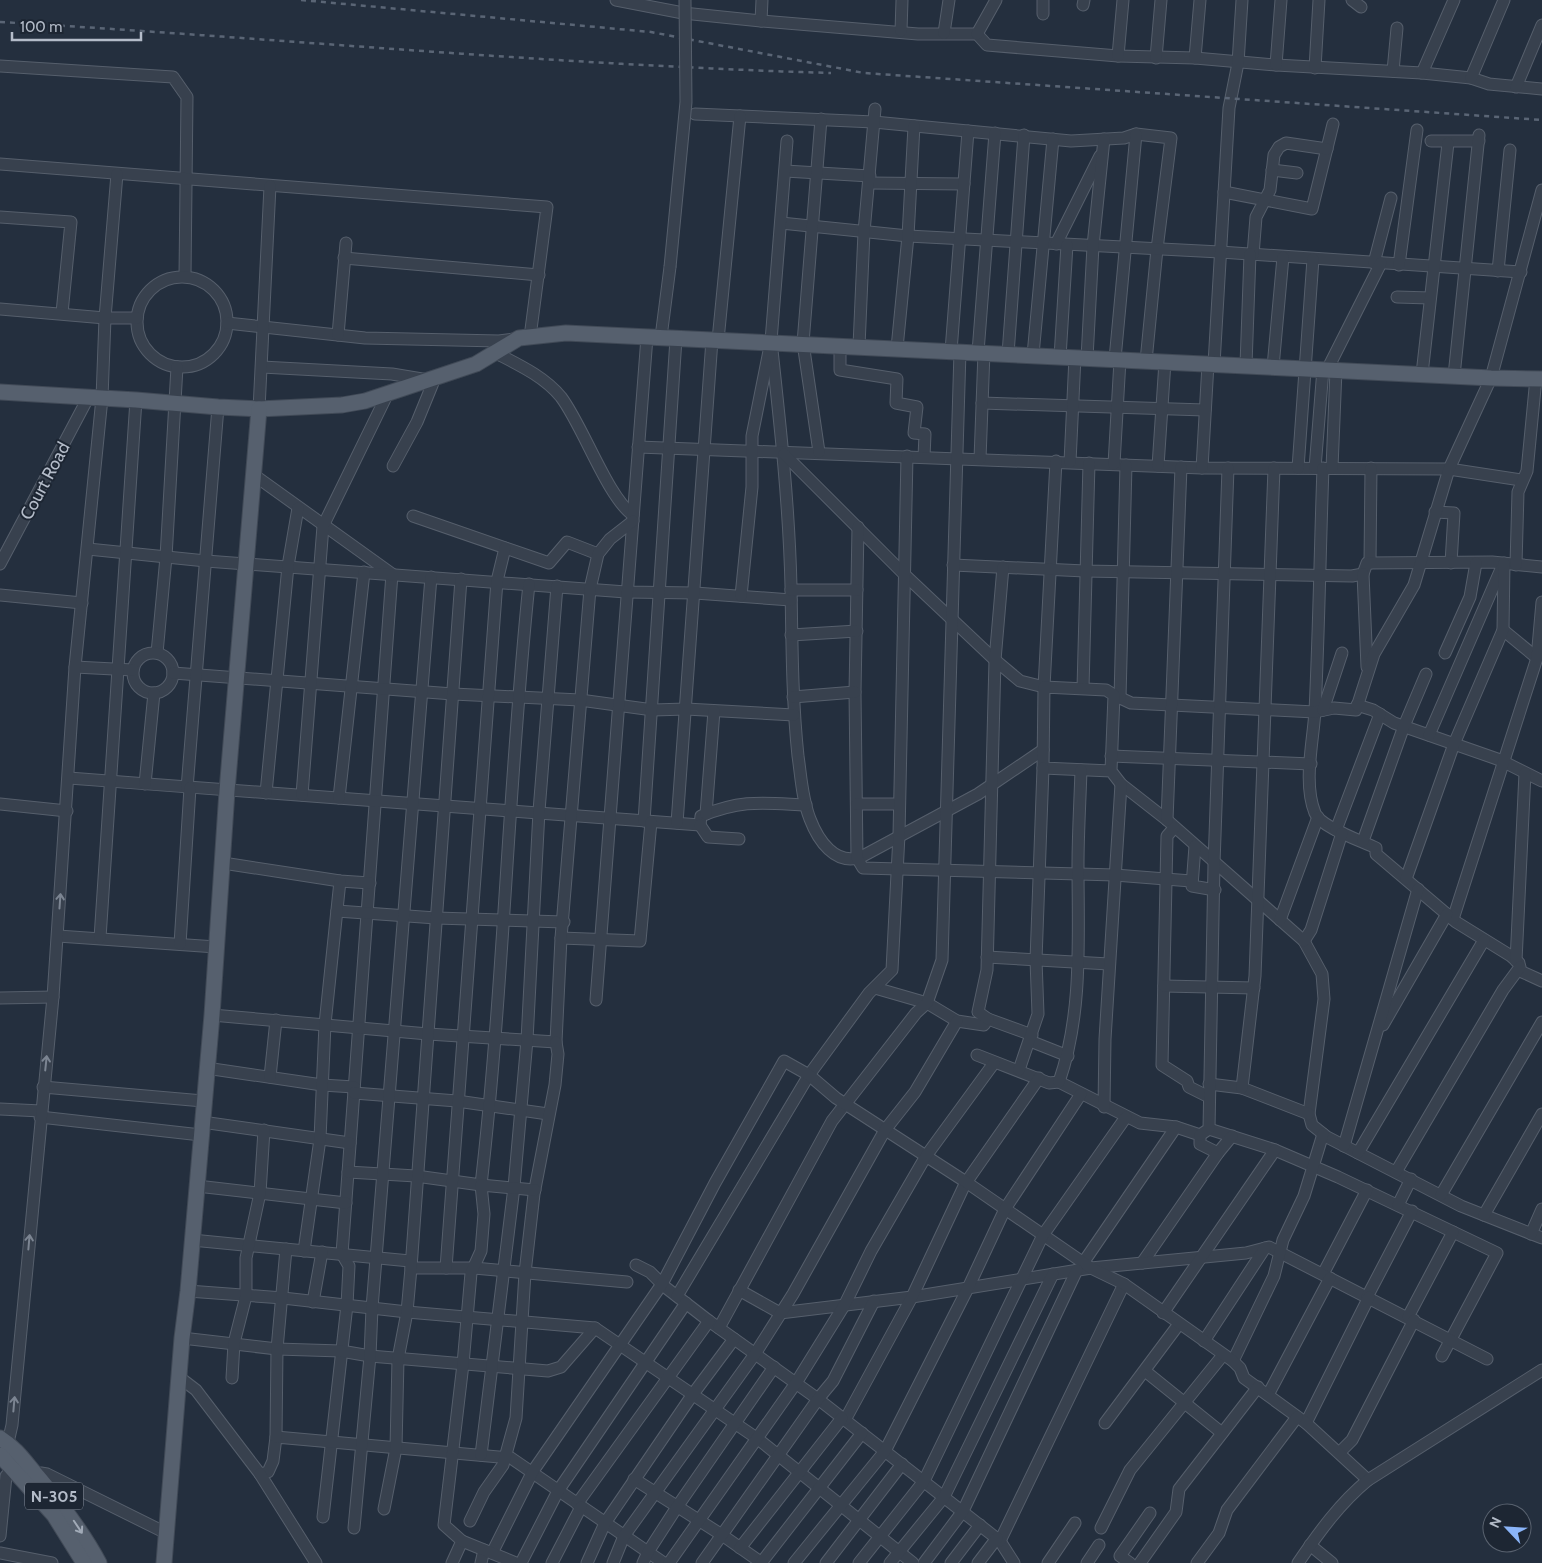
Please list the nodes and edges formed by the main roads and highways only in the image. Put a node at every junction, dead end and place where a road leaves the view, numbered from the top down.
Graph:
1 (1539, 378) edge
2 (0, 392) edge
3 (259, 409) junction
4 (2, 1446) edge
5 (31, 1479) junction
6 (84, 1563) edge
7 (99, 1563) edge
8 (164, 1563) edge

1 - 3 main road
2 - 3 main road
3 - 8 main road
4 - 5 main road, N-305
5 - 6 main road, N-305
5 -> 7 main road, N-305

